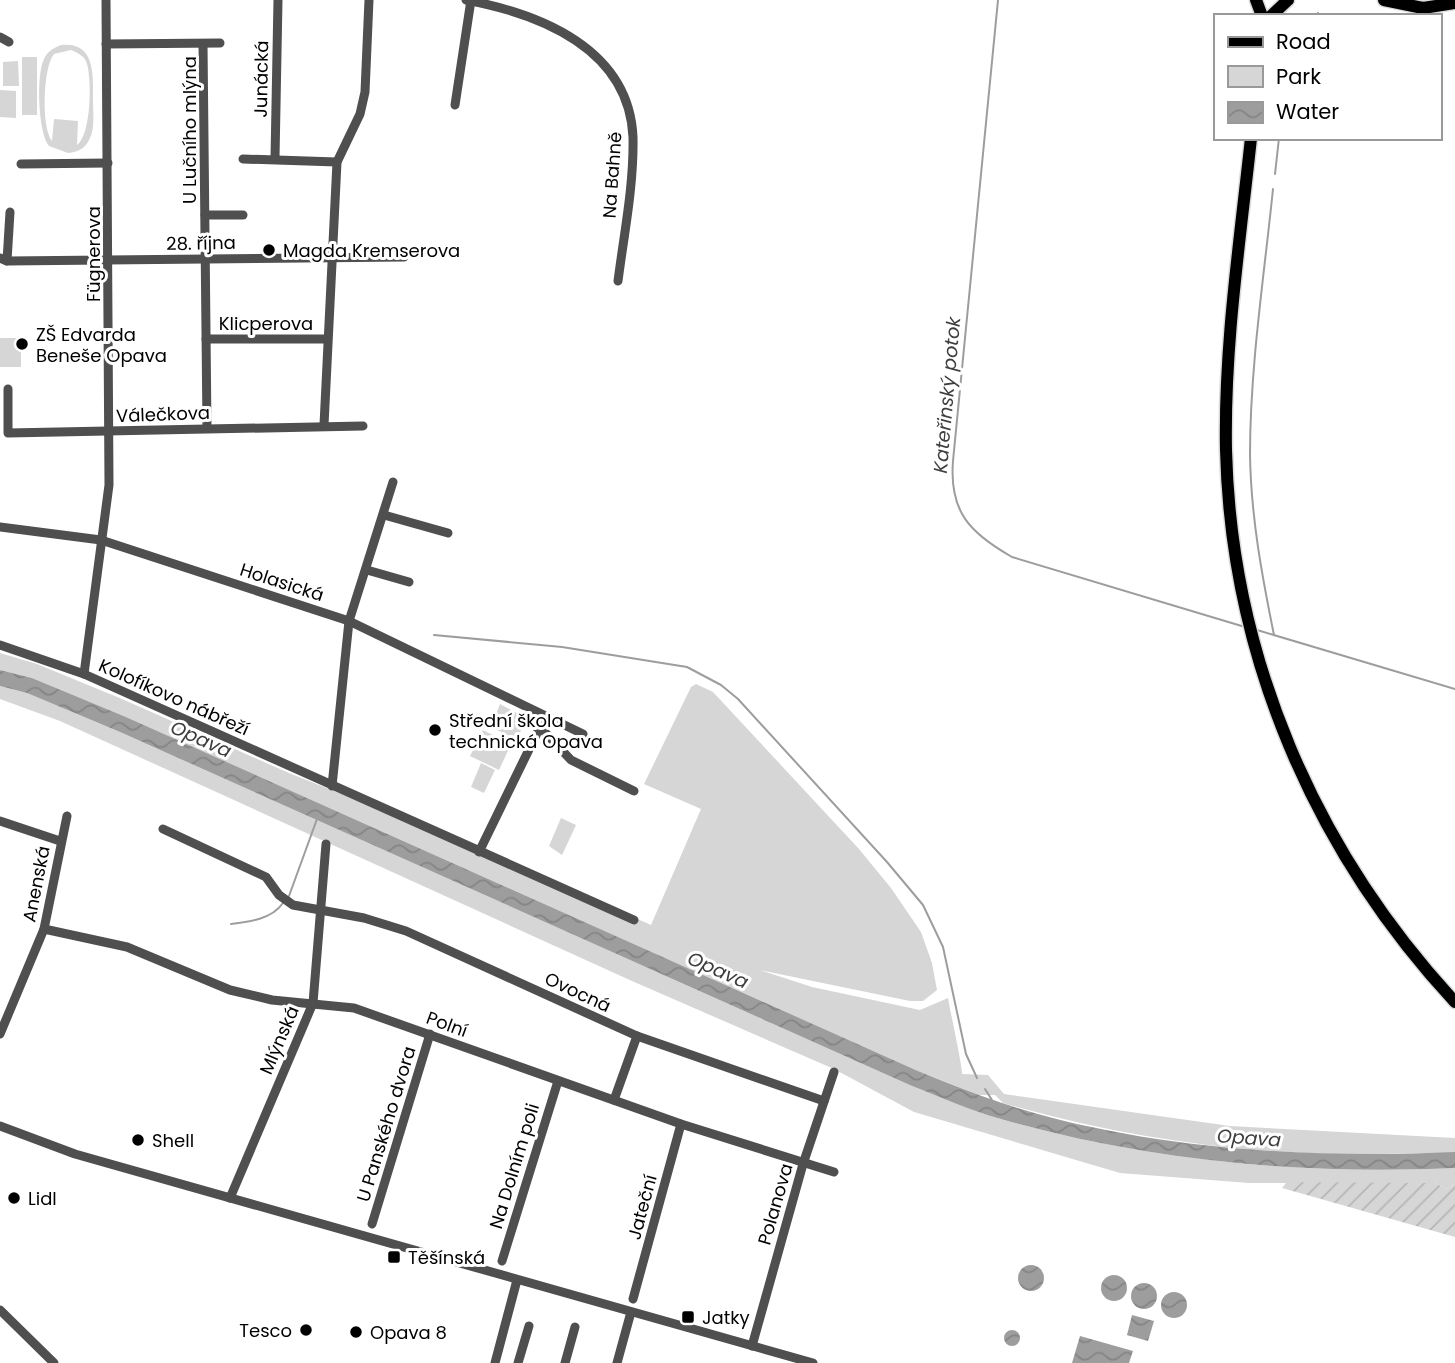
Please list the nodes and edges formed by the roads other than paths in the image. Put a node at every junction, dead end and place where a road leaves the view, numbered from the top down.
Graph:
1 (106, 0) edge
2 (278, 0) edge
3 (369, 0) edge
4 (469, 0) edge
5 (1288, 0) edge
6 (1384, 0) edge
7 (1398, 3) edge
8 (1455, 3) edge
9 (1273, 14) edge
10 (220, 43) dead end
11 (106, 44) junction
12 (202, 44) junction
13 (455, 105) dead end
14 (1251, 140) edge
15 (275, 158) junction
16 (243, 159) dead end
17 (337, 162) junction
18 (108, 163) junction
19 (21, 164) dead end
20 (10, 212) dead end
21 (205, 215) junction
22 (243, 215) dead end
23 (332, 257) junction
24 (404, 257) dead end
25 (4, 259) edge
26 (205, 259) junction
27 (109, 261) junction
28 (618, 281) dead end
29 (326, 338) junction
30 (206, 339) junction
31 (8, 389) dead end
32 (324, 425) junction
33 (363, 426) dead end
34 (207, 428) junction
35 (109, 432) junction
36 (393, 482) dead end
37 (384, 515) junction
38 (0, 527) edge
39 (448, 533) dead end
40 (101, 540) junction
41 (367, 570) junction
42 (409, 582) dead end
43 (348, 621) junction
44 (0, 645) edge
45 (84, 674) junction
46 (539, 714) junction
47 (540, 727) junction
48 (583, 734) dead end
49 (332, 786) junction
50 (634, 790) dead end
51 (67, 816) dead end
52 (0, 821) edge
53 (163, 829) dead end
54 (60, 841) junction
55 (326, 844) dead end
56 (479, 852) junction
57 (321, 912) junction
58 (634, 920) dead end
59 (44, 929) junction
60 (1454, 1000) edge
61 (313, 1003) junction
62 (0, 1034) edge
63 (430, 1034) junction
64 (637, 1036) junction
65 (834, 1072) dead end
66 (558, 1081) junction
67 (614, 1100) junction
68 (824, 1101) junction
69 (681, 1124) junction
70 (0, 1126) edge
71 (803, 1164) junction
72 (834, 1172) dead end
73 (230, 1198) junction
74 (372, 1224) dead end
75 (502, 1261) dead end
76 (517, 1280) junction
77 (633, 1299) dead end
78 (0, 1310) edge
79 (631, 1312) junction
80 (529, 1326) dead end
81 (575, 1327) dead end
82 (752, 1346) junction
83 (54, 1363) edge
84 (495, 1363) edge
85 (519, 1363) edge
86 (565, 1363) edge
87 (617, 1363) edge
88 (813, 1363) edge

1 - 11 street, Fügnerova
2 - 15 street, Junácká
3 - 17 street
4 - 13 street
4 - 28 street, Na Bahně
5 - 9 main road
6 - 7 main road
7 - 8 main road
10 - 12 street, U Lučního mlýna
11 - 12 street, U Lučního mlýna
11 - 18 street, Fügnerova
12 - 21 street, U Lučního mlýna
14 - 60 main road
15 - 16 street
15 - 17 street
17 - 23 street
18 - 19 street
18 - 27 street, Fügnerova
20 - 25 street
21 - 22 street, U Lučního mlýna
21 - 26 street, U Lučního mlýna
23 - 24 street, 28. října
23 - 26 street, 28. října
23 - 29 street
25 - 27 street, 28. října
26 - 27 street, 28. října
26 - 30 street, U Lučního mlýna
27 - 35 street, Fügnerova
29 - 30 street, Klicperova
29 - 32 street
30 - 34 street, U Lučního mlýna
31 - 35 street, Válečkova
32 - 33 street, Válečkova
32 - 34 street, Válečkova
34 - 35 street, Válečkova
35 - 40 street, Fügnerova
36 - 37 street
37 - 39 street
37 - 41 street
38 - 40 street, Holasická
40 - 43 street, Holasická
40 - 45 street, Fügnerova
41 - 42 street
41 - 43 street
43 - 46 street, Holasická
43 - 49 street
44 - 45 street, Kolofíkovo nábřeží
45 - 49 street, Kolofíkovo nábřeží
46 - 47 street
46 - 48 street, Holasická
47 - 50 street
47 - 56 street
49 - 56 street, Kolofíkovo nábřeží
51 - 54 street, Anenská
52 - 54 street
53 - 57 street, Ovocná
54 - 59 street, Anenská
55 - 57 street, Mlýnská
56 - 58 street, Kolofíkovo nábřeží
57 - 61 street, Mlýnská
57 - 64 street, Ovocná
59 - 61 street, Polní
59 - 62 street, Anenská
61 - 63 street, Polní
61 - 73 street, Mlýnská
63 - 66 street, Polní
63 - 74 street, U Panského dvora
64 - 67 street
64 - 68 street, Ovocná
65 - 68 street, Polanova
66 - 67 street, Polní
66 - 75 street, Na Dolním poli
67 - 69 street, Polní
68 - 71 street, Polanova
69 - 71 street, Polní
69 - 77 street, Jateční
70 - 73 street
71 - 72 street, Polní
71 - 82 street, Polanova
73 - 76 street
76 - 79 street
76 - 84 street
78 - 83 street
79 - 82 street
79 - 87 street
80 - 85 street
81 - 86 street
82 - 88 street

